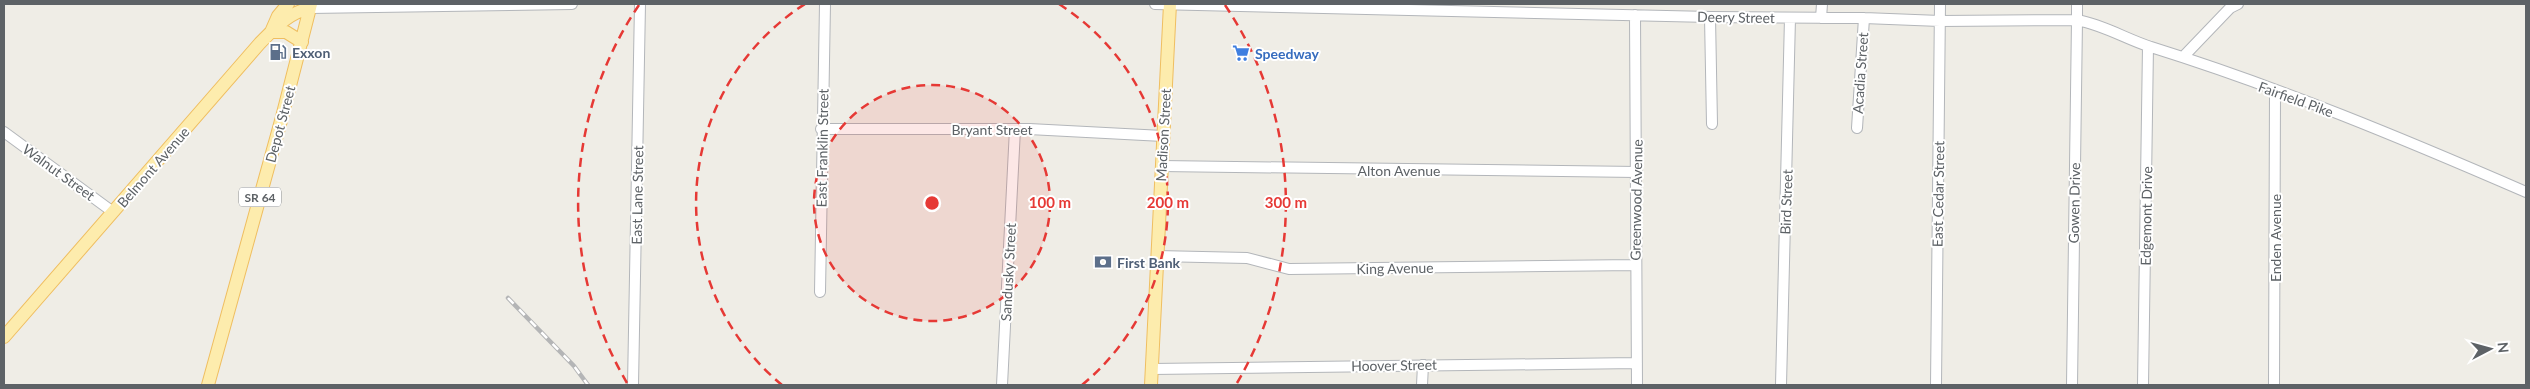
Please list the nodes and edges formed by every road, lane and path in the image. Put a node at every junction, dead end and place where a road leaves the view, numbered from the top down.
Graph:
1 (288, 4) edge
2 (572, 4) edge
3 (640, 4) edge
4 (825, 4) edge
5 (1155, 4) edge
6 (1170, 4) edge
7 (1822, 4) edge
8 (1940, 4) edge
9 (2077, 4) edge
10 (2238, 4) edge
11 (452, 5) edge
12 (311, 6) edge
13 (1635, 15) junction
14 (1710, 17) junction
15 (1790, 18) junction
16 (1821, 18) junction
17 (1864, 18) junction
18 (2077, 20) junction
19 (1940, 21) junction
20 (270, 32) junction
21 (302, 42) junction
22 (2148, 46) junction
23 (2183, 57) junction
24 (2275, 91) junction
25 (1712, 124) dead end
26 (1857, 128) dead end
27 (1015, 129) junction
28 (821, 130) junction
29 (4, 132) edge
30 (1163, 136) junction
31 (1161, 166) junction
32 (1637, 172) junction
33 (2526, 192) edge
34 (114, 212) junction
35 (1157, 256) junction
36 (1635, 265) junction
37 (820, 292) dead end
38 (4, 337) edge
39 (1637, 363) junction
40 (1423, 365) junction
41 (1152, 368) junction
42 (208, 385) edge
43 (633, 385) edge
44 (1002, 385) edge
45 (1151, 385) edge
46 (1422, 385) edge
47 (1637, 385) edge
48 (1781, 385) edge
49 (1936, 385) edge
50 (2072, 385) edge
51 (2143, 385) edge
52 (2274, 385) edge

1 - 20 main road
2 - 11 street
3 - 43 street, East Lane Street
4 - 28 street, East Franklin Street
5 - 6 street, Deery Street
6 - 13 street, Deery Street
6 - 30 main road, Madison Street
7 - 16 street
8 - 19 street, East Cedar Street
9 - 18 street
10 - 23 street
11 - 12 street
12 - 20 main road, Belmont Avenue
12 - 21 main road, Depot Street / SR 64
13 - 14 street, Deery Street
13 - 32 street, Greenwood Avenue
14 - 15 street, Deery Street
14 - 25 street
15 - 16 street, Deery Street
15 - 48 street, Bird Street
16 - 17 street, Deery Street
17 - 19 street, Deery Street
17 - 26 street, Acadia Street
18 - 19 street, Deery Street
18 - 22 street, Fairfield Pike
18 - 50 street, Gowen Drive
19 - 49 street, East Cedar Street
20 - 21 main road
20 - 34 main road, Belmont Avenue
21 - 42 main road, Depot Street / SR 64
22 - 23 street, Fairfield Pike
22 - 51 street, Edgemont Drive
23 - 24 street, Fairfield Pike
24 - 33 street, Fairfield Pike
24 - 52 street, Enden Avenue
27 - 28 street, Bryant Street
27 - 30 street, Bryant Street
27 - 44 street, Sandusky Street
28 - 37 street, East Franklin Street
29 - 34 street, Walnut Street
30 - 31 main road, Madison Street
31 - 32 street, Alton Avenue
31 - 35 main road, Madison Street
32 - 36 street, Greenwood Avenue
34 - 38 main road, Belmont Avenue
35 - 36 street, King Avenue
35 - 41 main road, Madison Street
36 - 39 street, Greenwood Avenue
39 - 40 street, Hoover Street
39 - 47 street, Greenwood Avenue
40 - 41 street, Hoover Street
40 - 46 street
41 - 45 main road, Madison Street

